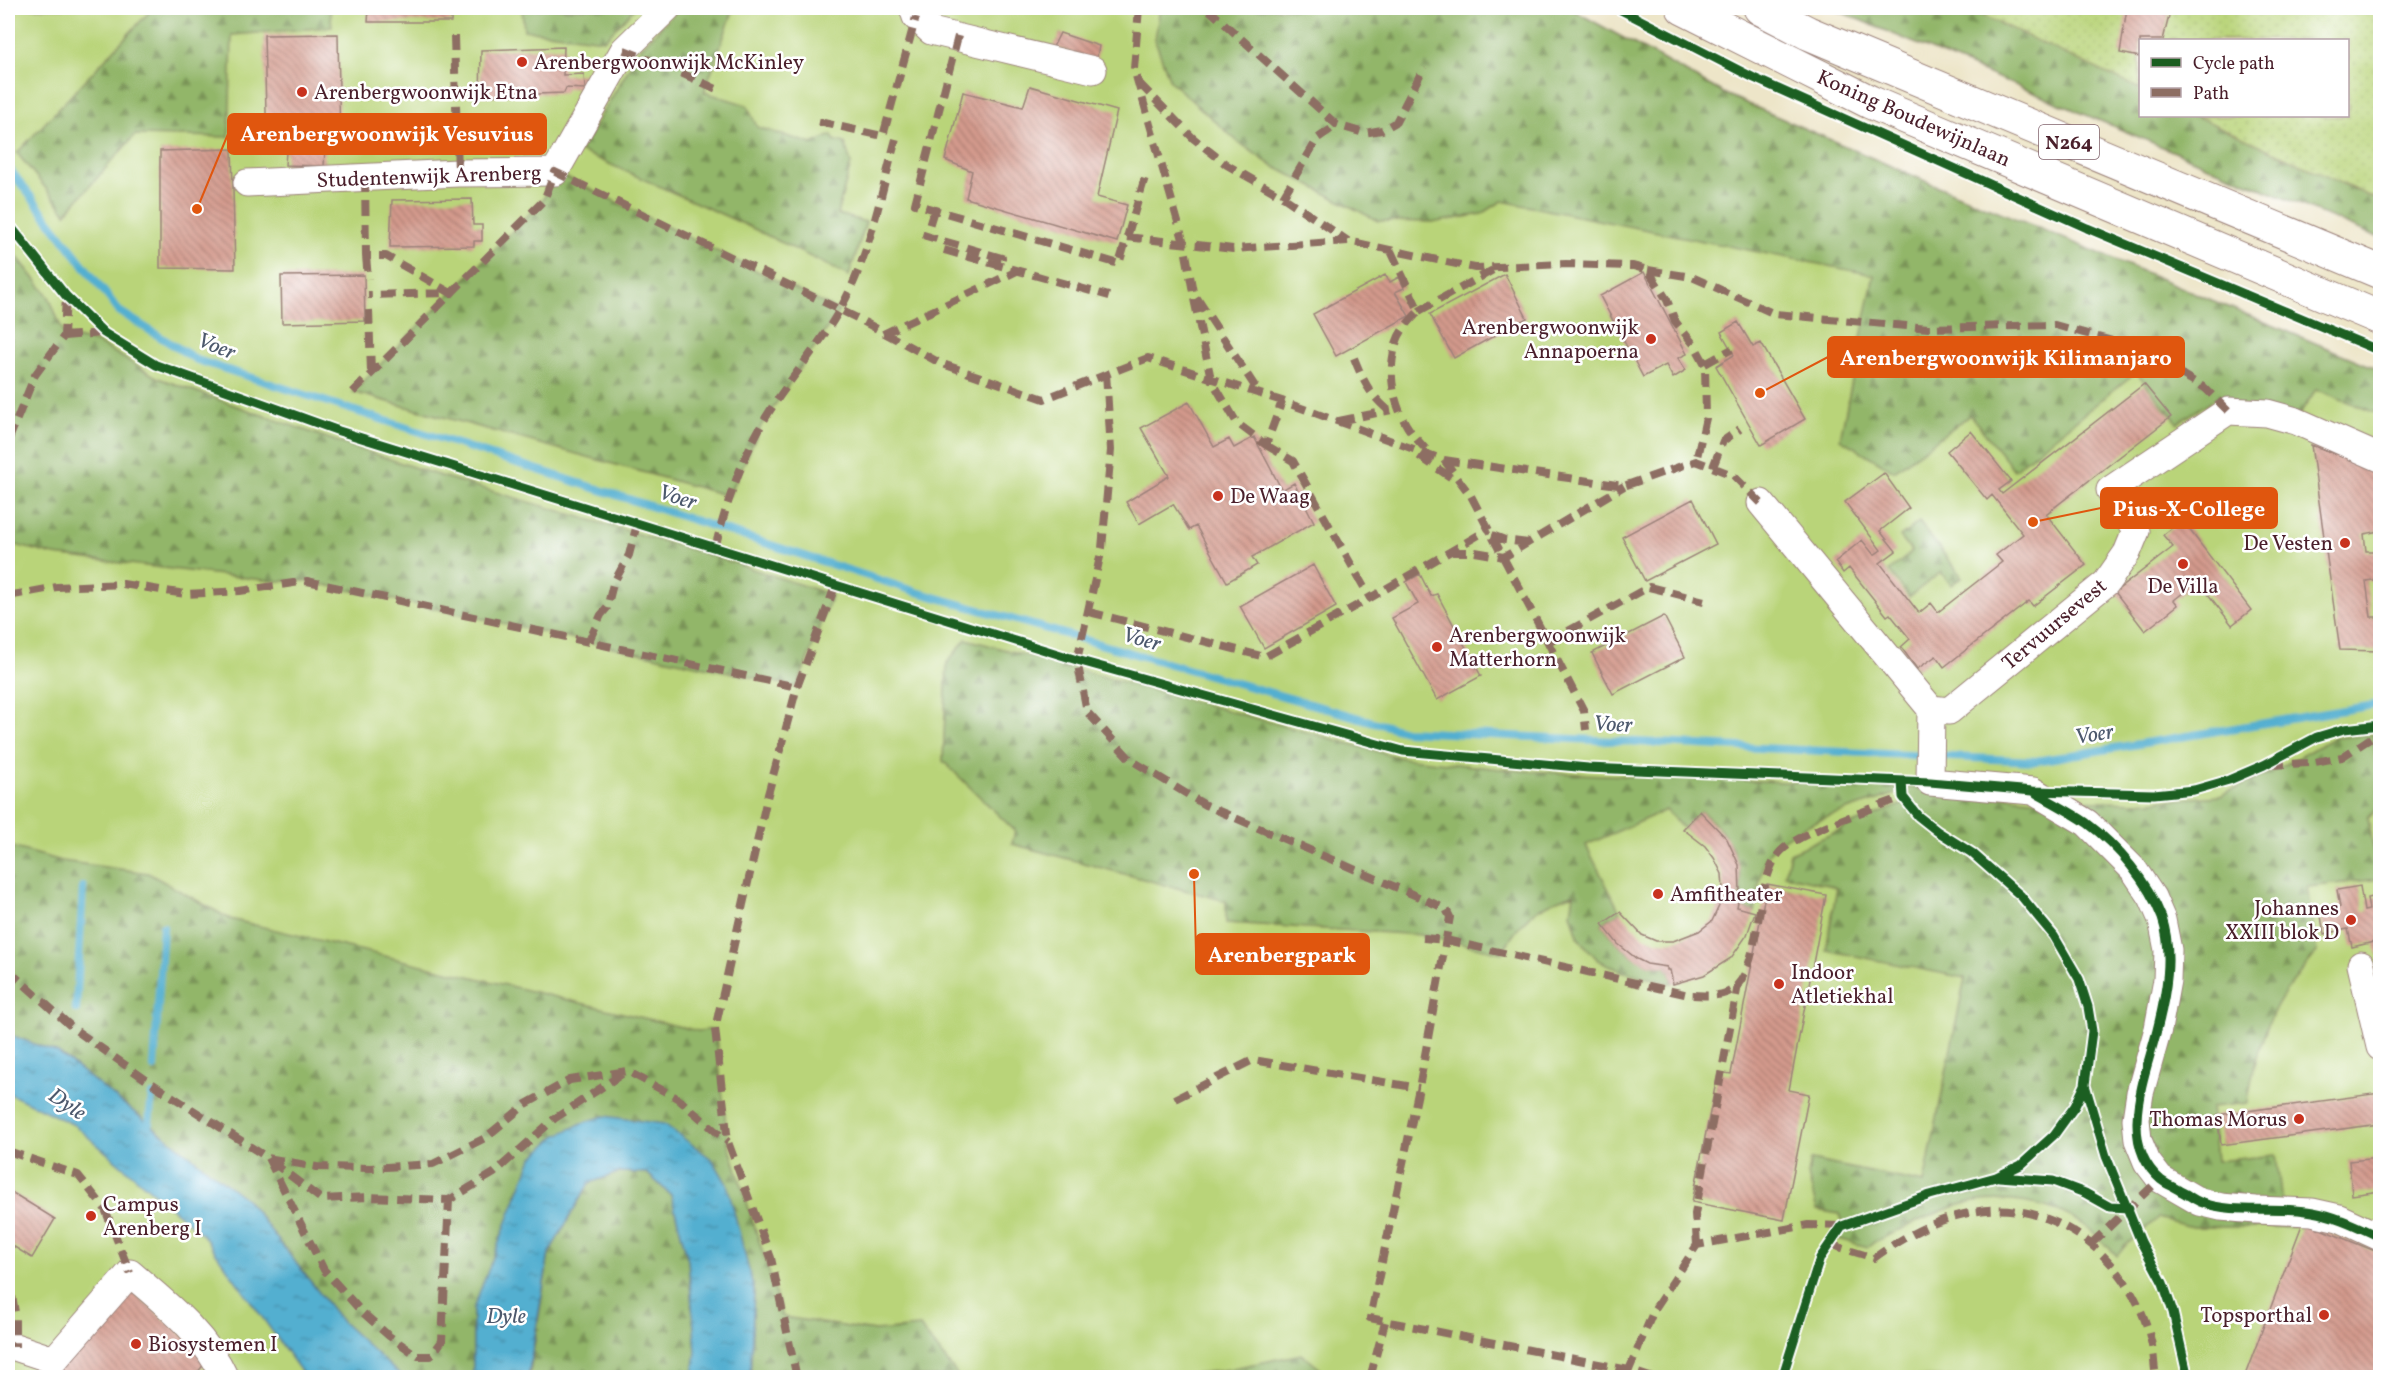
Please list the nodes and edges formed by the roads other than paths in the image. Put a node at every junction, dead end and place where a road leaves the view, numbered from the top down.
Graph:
1 (666, 8) edge
2 (913, 8) edge
3 (1683, 8) edge
4 (1760, 8) edge
5 (1093, 70) dead end
6 (247, 183) dead end
7 (2380, 272) edge
8 (2380, 318) edge
9 (2380, 458) edge
10 (1761, 503) dead end
11 (1931, 720) junction
12 (2361, 965) dead end
13 (2380, 1047) edge
14 (2380, 1237) edge
15 (8, 1347) edge
16 (225, 1377) edge

1 - 6 street, Studentenwijk Arenberg
2 - 5 street
3 - 8 highway, Koning Boudewijnlaan / N264
4 - 7 highway, Koning Boudewijnlaan / N264
9 - 11 street, Tervuursevest
10 - 11 street
11 - 14 street
12 - 13 street
15 - 16 street

